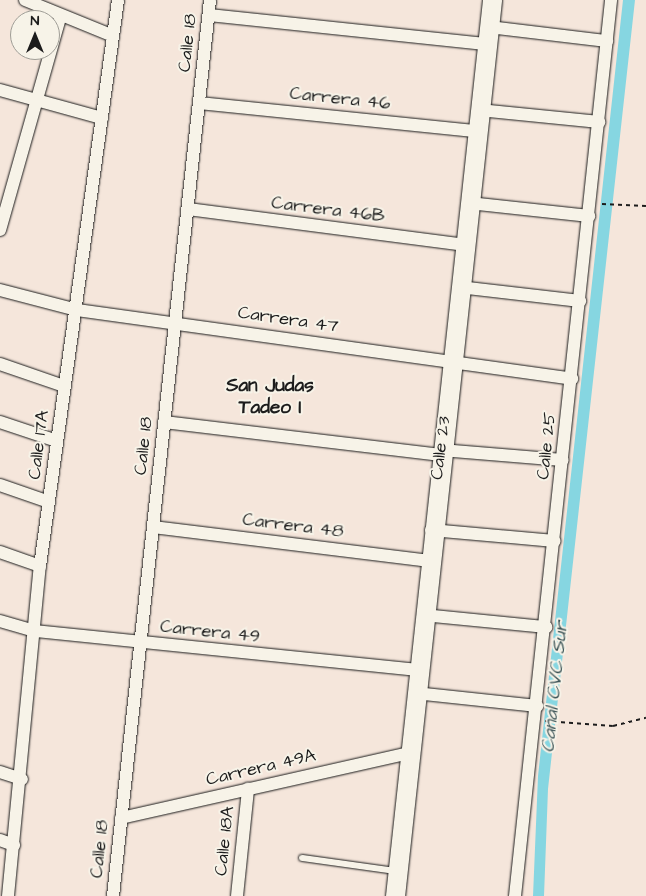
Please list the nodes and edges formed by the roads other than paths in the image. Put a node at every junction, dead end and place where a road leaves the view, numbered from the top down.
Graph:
1 (25, 0) edge
2 (118, 0) edge
3 (210, 0) edge
4 (492, 0) edge
5 (611, 0) edge
6 (61, 15) junction
7 (209, 15) junction
8 (113, 36) junction
9 (488, 36) junction
10 (607, 41) junction
11 (0, 90) edge
12 (37, 100) junction
13 (199, 103) junction
14 (479, 110) junction
15 (102, 118) junction
16 (598, 122) junction
17 (477, 131) junction
18 (469, 203) junction
19 (188, 209) junction
20 (591, 210) junction
21 (0, 230) edge
22 (464, 245) junction
23 (459, 287) junction
24 (0, 290) edge
25 (580, 301) junction
26 (77, 310) junction
27 (175, 322) junction
28 (451, 361) junction
29 (0, 364) edge
30 (572, 379) junction
31 (64, 386) junction
32 (0, 422) edge
33 (164, 422) junction
34 (57, 441) junction
35 (441, 452) junction
36 (563, 460) junction
37 (0, 485) edge
38 (49, 502) junction
39 (153, 527) junction
40 (431, 530) junction
41 (555, 541) junction
42 (0, 552) edge
43 (428, 561) junction
44 (40, 566) junction
45 (423, 615) junction
46 (0, 621) edge
47 (546, 627) junction
48 (35, 631) junction
49 (140, 643) junction
50 (417, 670) junction
51 (415, 692) junction
52 (537, 706) junction
53 (409, 752) junction
54 (0, 772) edge
55 (22, 779) junction
56 (248, 789) junction
57 (121, 818) junction
58 (0, 840) edge
59 (14, 845) junction
60 (302, 858) dead end
61 (397, 871) junction
62 (8, 896) edge
63 (113, 896) edge
64 (237, 896) edge
65 (394, 896) edge
66 (515, 896) edge

1 - 6 street
2 - 8 street, Calle 17A
3 - 7 street, Calle 18
4 - 9 main road, Calle 23
5 - 10 street, Calle 25
6 - 8 street
6 - 12 street
7 - 9 street
7 - 13 street, Calle 18
8 - 15 street, Calle 17A
9 - 10 street
9 - 14 main road, Calle 23
10 - 16 street, Calle 25
11 - 12 street
12 - 15 street
12 - 21 street
13 - 17 street, Carrera 46
13 - 19 street, Calle 18
14 - 16 street
14 - 17 main road, Calle 23
15 - 26 street, Calle 17A
16 - 20 street, Calle 25
17 - 18 main road, Calle 23
18 - 20 street
18 - 22 main road, Calle 23
19 - 22 street, Carrera 46B
19 - 27 street, Calle 18
20 - 25 street, Calle 25
22 - 23 main road, Calle 23
23 - 25 street
23 - 28 main road, Calle 23
24 - 26 street, Carrera 47
25 - 30 street, Calle 25
26 - 27 street, Carrera 47
26 - 31 street, Calle 17A
27 - 28 street, Carrera 47
27 - 33 street, Calle 18
28 - 30 street, Carrera 47
28 - 35 main road, Calle 23
29 - 31 street
30 - 36 street, Calle 25
31 - 34 street, Calle 17A
32 - 34 street
33 - 35 street
33 - 39 street, Calle 18
34 - 38 street, Calle 17A
35 - 36 street
35 - 40 main road, Calle 23
36 - 41 street, Calle 25
37 - 38 street
38 - 44 street, Calle 17A
39 - 43 street, Carrera 48
39 - 49 street, Calle 18
40 - 41 street
40 - 43 main road, Calle 23
41 - 47 street, Calle 25
42 - 44 street
43 - 45 main road, Calle 23
44 - 48 street, Calle 17A
45 - 47 street
45 - 50 main road, Calle 23
46 - 48 street, Carrera 49
47 - 52 street, Calle 25
48 - 49 street, Carrera 49
48 - 55 street, Calle 17A
49 - 50 street, Carrera 49
49 - 57 street, Calle 18
50 - 51 main road, Calle 23
51 - 52 street
51 - 53 main road, Calle 23
52 - 66 street, Calle 25
53 - 56 street, Carrera 49A
53 - 61 main road, Calle 23
54 - 55 street
55 - 59 street, Calle 17A
56 - 57 street, Carrera 49A
56 - 64 street, Calle 18A
57 - 63 street, Calle 18
58 - 59 street
59 - 62 street, Calle 17A
60 - 61 lane
61 - 65 main road, Calle 23

